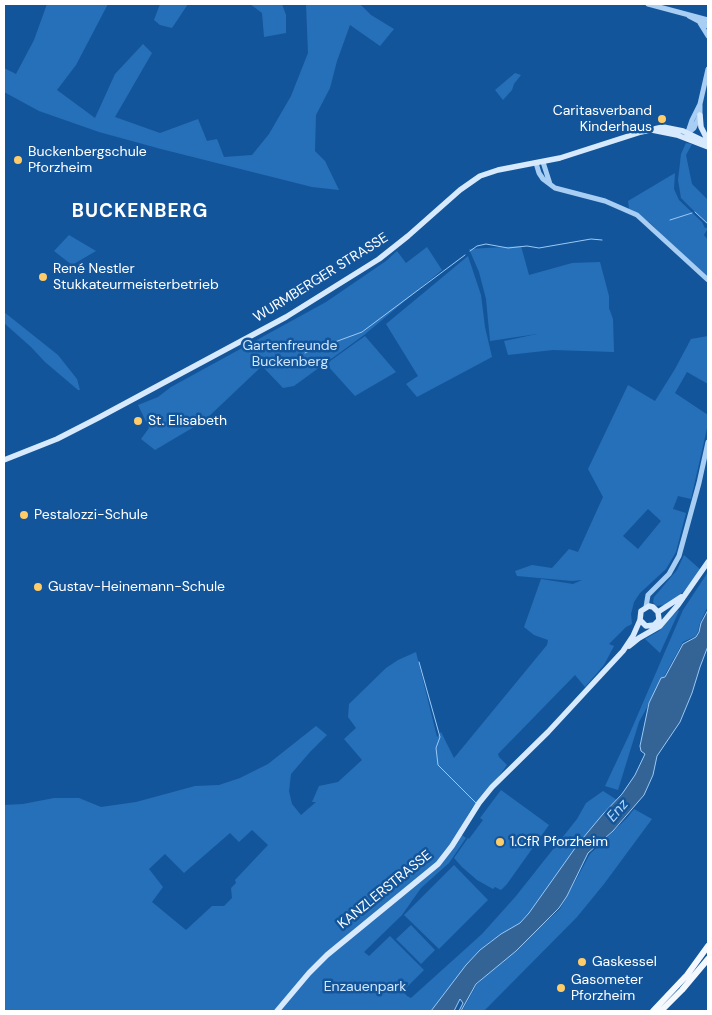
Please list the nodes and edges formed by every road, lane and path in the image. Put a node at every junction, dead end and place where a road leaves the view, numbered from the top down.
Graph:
1 (648, 4) edge
2 (686, 14) junction
3 (708, 20) edge
4 (700, 23) junction
5 (708, 26) edge
6 (708, 36) edge
7 (708, 68) edge
8 (700, 104) junction
9 (700, 115) junction
10 (687, 136) junction
11 (708, 142) edge
12 (708, 148) edge
13 (543, 162) junction
14 (536, 163) junction
15 (550, 184) junction
16 (708, 280) edge
17 (708, 442) edge
18 (4, 460) edge
19 (708, 562) edge
20 (686, 592) junction
21 (646, 607) junction
22 (658, 612) junction
23 (640, 620) junction
24 (646, 626) junction
25 (633, 636) junction
26 (623, 650) junction
27 (708, 946) edge
28 (708, 959) edge
29 (277, 1011) edge
30 (653, 1011) edge
31 (661, 1011) edge

1 - 2 street
2 - 3 street
2 - 4 street
4 - 5 street
4 - 6 street
7 - 8 street
8 - 9 street
8 - 10 street
9 - 10 street
9 - 11 main road
10 - 11 main road
10 - 12 main road
10 - 13 main road, WURMBERGER STRASSE
13 - 14 main road, WURMBERGER STRASSE
13 - 15 street
14 - 15 street
14 - 18 main road, WURMBERGER STRASSE
15 - 16 street
17 - 21 street
19 - 20 main road, KANZLERSTRASSE
20 - 22 main road, KANZLERSTRASSE
20 - 26 main road, KANZLERSTRASSE
21 - 22 main road
21 - 23 main road, KANZLERSTRASSE
22 - 24 main road, KANZLERSTRASSE
23 - 24 main road
23 - 25 main road, KANZLERSTRASSE
24 - 25 main road, KANZLERSTRASSE
25 - 26 main road, KANZLERSTRASSE
26 - 29 main road, KANZLERSTRASSE
27 - 30 main road
28 - 31 main road

